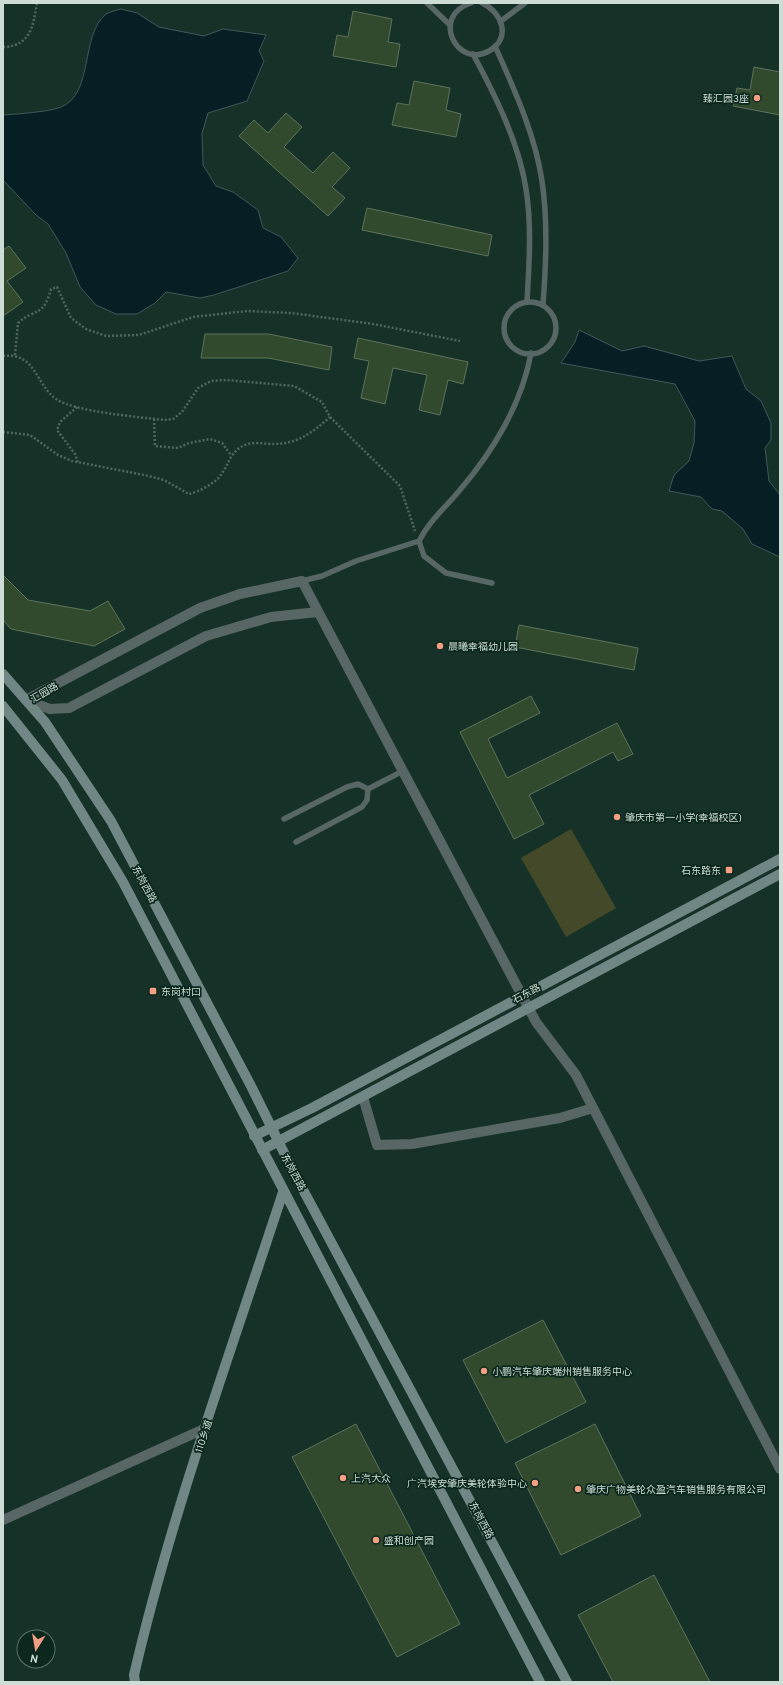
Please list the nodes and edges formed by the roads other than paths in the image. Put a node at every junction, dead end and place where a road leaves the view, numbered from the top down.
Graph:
1 (427, 3) edge
2 (471, 3) edge
3 (482, 3) edge
4 (525, 3) edge
5 (492, 5) edge
6 (501, 21) junction
7 (450, 25) junction
8 (495, 46) junction
9 (473, 54) junction
10 (527, 302) junction
11 (543, 305) junction
12 (531, 353) junction
13 (419, 541) junction
14 (302, 581) junction
15 (492, 582) dead end
16 (318, 612) junction
17 (3, 674) edge
18 (26, 700) junction
19 (3, 706) edge
20 (403, 771) junction
21 (368, 789) junction
22 (284, 819) dead end
23 (296, 842) dead end
24 (780, 859) edge
25 (780, 874) edge
26 (522, 995) junction
27 (529, 1008) junction
28 (363, 1097) junction
29 (593, 1108) junction
30 (272, 1127) junction
31 (254, 1136) junction
32 (278, 1141) junction
33 (262, 1150) junction
34 (283, 1192) junction
35 (206, 1428) junction
36 (780, 1469) edge
37 (3, 1520) edge
38 (135, 1682) edge
39 (540, 1682) edge
40 (567, 1682) edge

1 - 7 lane
2 - 7 lane
3 - 5 lane
4 - 6 lane
5 - 6 lane
6 - 8 lane
7 - 9 lane
8 - 9 lane
8 - 11 lane
9 - 10 lane
10 - 11 lane
10 - 12 lane
11 - 12 lane
12 - 13 lane
13 - 14 lane
13 - 15 lane
14 - 16 street
14 - 18 street, 汇园路
16 - 18 street, 汇园路
16 - 20 street
17 - 18 main road, 东岗西路
18 - 30 main road, 东岗西路
19 - 31 main road, 东岗西路
20 - 21 lane
20 - 26 street
21 - 22 lane
21 - 23 lane
24 - 26 main road, 石东路
25 - 27 main road, 石东路
26 - 27 street
26 - 30 main road, 石东路
27 - 28 main road, 石东路
27 - 29 street
28 - 29 street
28 - 32 main road, 石东路
29 - 36 street
30 - 31 main road, 石东路
30 - 32 main road, 东岗西路
31 - 33 main road, 东岗西路
32 - 33 main road, 石东路
32 - 40 main road, 东岗西路
33 - 34 main road, 东岗西路
34 - 35 main road, 110乡道
34 - 39 main road, 东岗西路
35 - 37 street
35 - 38 main road, 110乡道

